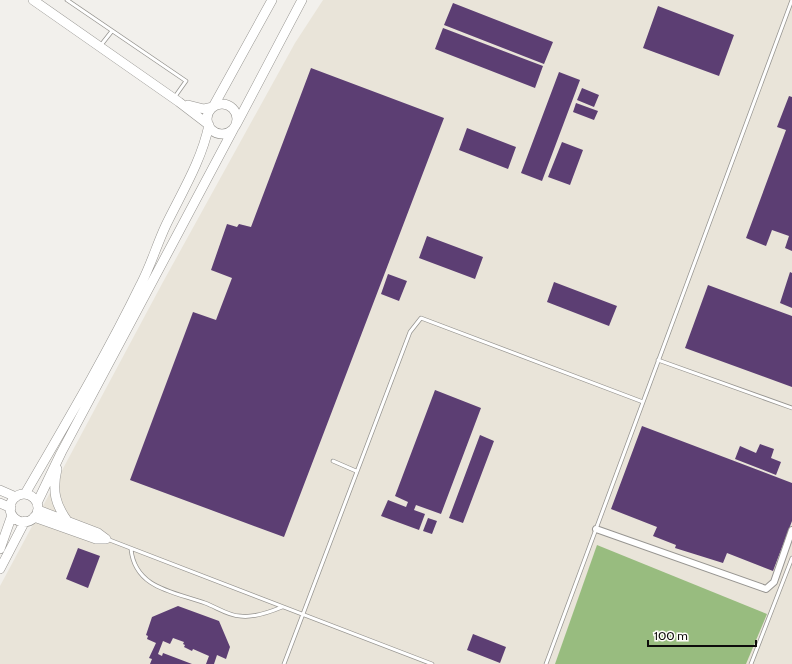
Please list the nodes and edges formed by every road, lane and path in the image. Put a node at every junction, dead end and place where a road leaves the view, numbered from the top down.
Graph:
1 (33, 0) edge
2 (67, 0) edge
3 (272, 0) edge
4 (302, 0) edge
5 (792, 0) edge
6 (112, 31) junction
7 (100, 47) junction
8 (177, 100) junction
9 (214, 107) junction
10 (209, 125) junction
11 (235, 127) junction
12 (658, 360) junction
13 (643, 402) junction
14 (792, 408) edge
15 (60, 454) junction
16 (333, 461) dead end
17 (356, 471) junction
18 (0, 490) edge
19 (21, 495) junction
20 (0, 503) edge
21 (36, 510) junction
22 (12, 511) junction
23 (25, 521) junction
24 (68, 522) junction
25 (596, 529) junction
26 (792, 530) edge
27 (106, 539) junction
28 (0, 549) edge
29 (132, 549) junction
30 (792, 558) edge
31 (0, 569) edge
32 (282, 607) junction
33 (302, 615) junction
34 (284, 664) edge
35 (430, 664) edge
36 (546, 664) edge
37 (751, 664) edge

1 - 7 main road
2 - 6 lane
3 - 9 main road
4 - 11 main road
5 - 12 lane
6 - 7 lane
6 - 8 lane
7 - 8 main road
8 - 9 main road
8 - 10 main road
9 - 10 main road
9 - 11 main road
10 - 11 main road
10 - 19 main road
11 - 15 main road
12 - 13 lane
12 - 14 lane
13 - 17 lane
13 - 25 lane
15 - 21 main road
15 - 24 main road
16 - 17 lane
17 - 33 lane
18 - 19 main road
19 - 21 main road
19 - 22 main road
20 - 22 main road
21 - 23 main road
21 - 24 main road
21 - 27 main road
22 - 23 main road
22 - 28 main road
23 - 31 main road
24 - 27 main road
25 - 26 street
25 - 36 lane
27 - 29 lane
29 - 32 lane
29 - 32 lane
30 - 37 lane
32 - 33 lane
33 - 34 lane
33 - 35 lane

